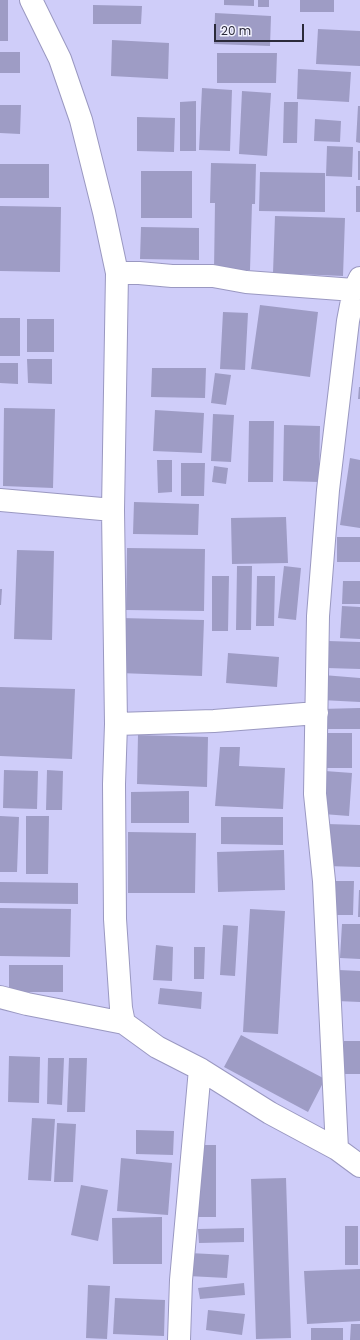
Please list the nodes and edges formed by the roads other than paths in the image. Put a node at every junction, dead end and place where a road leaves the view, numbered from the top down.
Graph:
1 (31, 0) edge
2 (117, 273) junction
3 (357, 284) edge
4 (0, 500) edge
5 (113, 510) junction
6 (317, 713) junction
7 (116, 724) junction
8 (0, 997) edge
9 (124, 1023) junction
10 (200, 1069) junction
11 (337, 1149) junction
12 (360, 1166) edge
13 (178, 1340) edge

1 - 2 street
2 - 3 street
2 - 5 street
3 - 6 street
4 - 5 street
5 - 7 street
6 - 7 street
6 - 11 street
7 - 9 street
8 - 9 street
9 - 10 street
10 - 11 street
10 - 13 street
11 - 12 street

